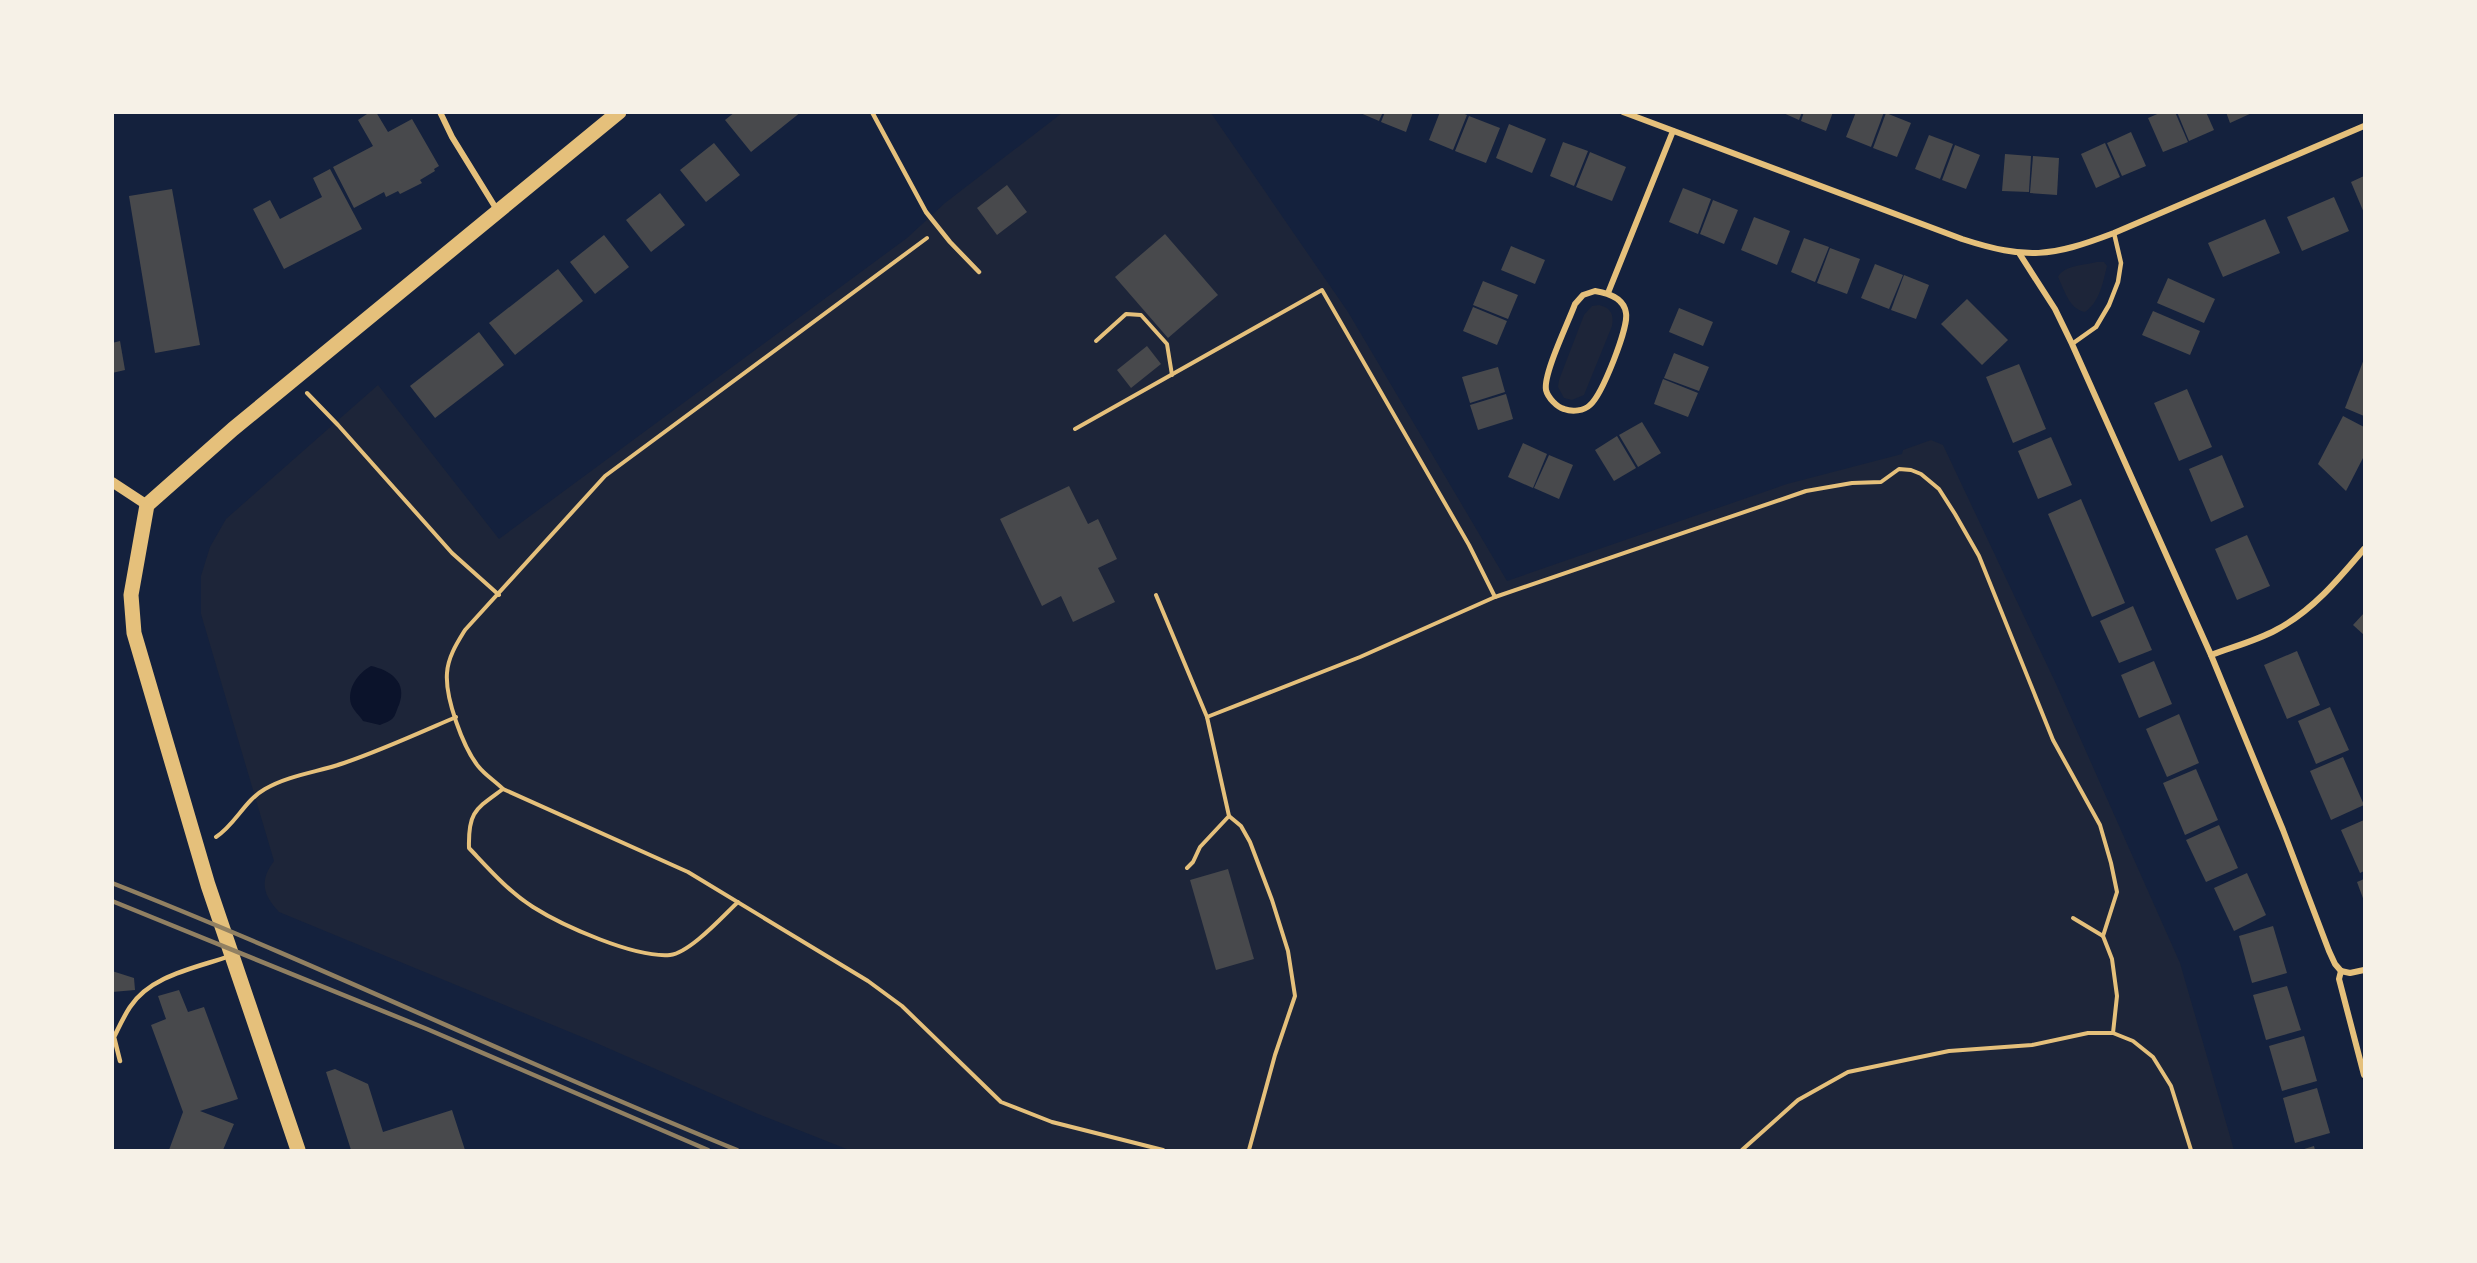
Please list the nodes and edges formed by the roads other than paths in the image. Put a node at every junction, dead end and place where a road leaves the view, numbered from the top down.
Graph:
1 (440, 112) edge
2 (618, 112) edge
3 (873, 112) edge
4 (1623, 112) edge
5 (2364, 126) edge
6 (1673, 131) junction
7 (499, 213) junction
8 (2114, 233) junction
9 (2019, 253) junction
10 (979, 272) dead end
11 (1608, 293) junction
12 (2072, 344) junction
13 (112, 482) edge
14 (147, 505) junction
15 (2364, 549) edge
16 (2211, 655) junction
17 (233, 955) junction
18 (2364, 970) edge
19 (2341, 971) junction
20 (120, 1061) dead end
21 (2364, 1075) edge
22 (298, 1150) edge

1 - 7 street
2 - 7 main road
3 - 10 lane
4 - 6 street
5 - 8 street
6 - 9 street
6 - 11 street
7 - 14 main road
8 - 9 street
8 - 12 lane
9 - 12 street
11 - 11 street
12 - 16 street
13 - 14 street
14 - 17 main road
15 - 16 street
16 - 19 street
17 - 20 lane
17 - 22 main road
18 - 19 street
19 - 21 street

